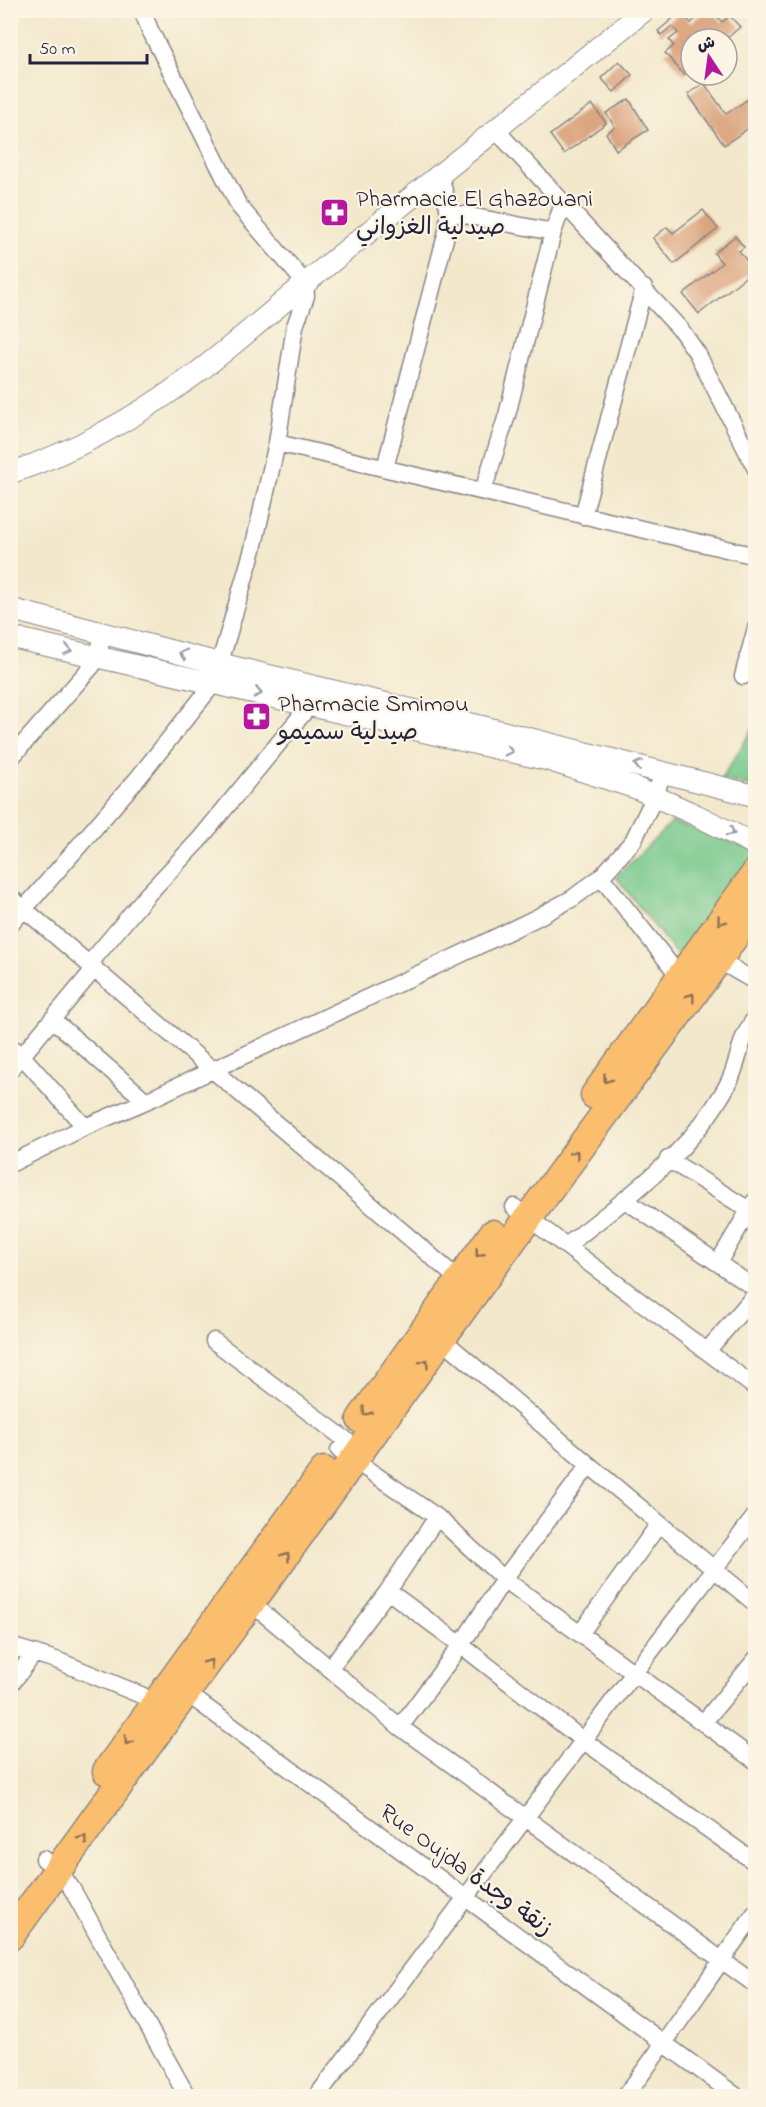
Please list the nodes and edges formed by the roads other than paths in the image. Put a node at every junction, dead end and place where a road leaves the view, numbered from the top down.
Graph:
1 (142, 10) edge
2 (645, 10) edge
3 (496, 130) junction
4 (440, 174) junction
5 (563, 204) junction
6 (449, 212) junction
7 (553, 232) junction
8 (304, 283) junction
9 (644, 288) junction
10 (277, 442) junction
11 (385, 468) junction
12 (756, 469) edge
13 (10, 473) edge
14 (483, 491) junction
15 (583, 516) junction
16 (756, 556) edge
17 (10, 609) edge
18 (756, 628) edge
19 (105, 634) junction
20 (10, 637) edge
21 (97, 656) junction
22 (218, 674) junction
23 (743, 676) dead end
24 (313, 696) junction
25 (477, 735) junction
26 (10, 759) edge
27 (663, 772) junction
28 (706, 783) junction
29 (655, 796) junction
30 (756, 796) edge
31 (696, 814) junction
32 (756, 845) edge
33 (756, 873) edge
34 (602, 877) junction
35 (10, 897) edge
36 (756, 905) edge
37 (24, 908) junction
38 (10, 926) edge
39 (718, 960) junction
40 (93, 966) junction
41 (680, 977) junction
42 (756, 982) edge
43 (756, 1016) edge
44 (52, 1018) junction
45 (750, 1042) edge
46 (17, 1052) edge
47 (10, 1070) edge
48 (214, 1070) junction
49 (146, 1101) junction
50 (85, 1127) junction
51 (668, 1160) junction
52 (10, 1164) edge
53 (625, 1200) junction
54 (752, 1205) edge
55 (521, 1212) junction
56 (566, 1246) junction
57 (718, 1263) junction
58 (467, 1287) junction
59 (756, 1288) edge
60 (756, 1294) edge
61 (442, 1339) junction
62 (214, 1341) dead end
63 (707, 1351) junction
64 (756, 1388) edge
65 (346, 1450) junction
66 (589, 1465) junction
67 (756, 1515) edge
68 (437, 1517) junction
69 (659, 1524) junction
70 (714, 1570) junction
71 (504, 1579) junction
72 (388, 1591) junction
73 (244, 1597) junction
74 (756, 1604) edge
75 (580, 1634) junction
76 (461, 1645) junction
77 (10, 1646) edge
78 (34, 1654) junction
79 (756, 1659) edge
80 (330, 1668) junction
81 (634, 1673) junction
82 (10, 1685) edge
83 (171, 1698) junction
84 (703, 1723) junction
85 (400, 1727) junction
86 (584, 1741) junction
87 (756, 1761) edge
88 (526, 1819) junction
89 (756, 1863) edge
90 (51, 1865) junction
91 (467, 1897) junction
92 (10, 1905) edge
93 (756, 1912) edge
94 (10, 1936) edge
95 (721, 1959) junction
96 (756, 1985) edge
97 (666, 2044) junction
98 (187, 2097) edge
99 (317, 2097) edge
100 (626, 2097) edge
101 (736, 2097) edge

1 - 8 street
2 - 3 street
3 - 4 street
3 - 5 street
4 - 6 street
4 - 8 street
5 - 7 street
5 - 9 street
6 - 7 street
6 - 11 street
7 - 14 street
8 - 10 street
8 - 13 street
9 - 12 street
9 - 15 street
10 - 11 street
10 - 22 street
11 - 14 street
14 - 15 street
15 - 16 street
17 - 19 street
18 - 23 street
19 - 21 street
22 -> 19 street
20 -> 21 street
21 - 22 street
21 - 26 street
22 - 24 street
22 - 37 street
24 - 25 street
24 - 40 street
27 -> 25 street
25 -> 29 street
27 - 28 street
27 - 29 street
28 - 30 street
28 - 31 street
29 - 31 street
29 - 34 street
31 -> 32 street
33 -> 41 highway
34 - 41 street
34 - 48 street
35 - 37 street
36 - 39 highway
37 - 38 street
37 - 40 street
39 - 42 street
55 -> 39 highway
40 - 44 street
40 - 48 street
41 -> 55 highway
43 - 45 street
44 - 46 street
44 - 49 street
45 - 51 street
46 - 47 street
46 - 50 street
48 - 49 street
48 - 58 street
49 - 50 street
50 - 52 street
51 - 53 street
51 - 54 street
53 - 56 street
53 - 57 street
54 - 57 street
55 - 56 street
55 - 58 highway
56 - 63 street
57 - 59 street
58 - 61 highway
58 -> 65 highway
60 - 63 street
65 -> 61 highway
61 - 66 street
62 - 65 street
63 - 64 street
65 - 68 street
65 - 73 highway
66 - 69 street
66 - 71 street
67 - 70 street
68 - 71 street
68 - 72 street
69 - 70 street
69 - 75 street
70 - 74 street
70 - 81 street
71 - 75 street
71 - 76 street
72 - 76 street
72 - 80 street
73 - 80 street
73 - 83 highway
75 - 81 street
76 - 85 street
76 - 86 street
77 - 78 street, Rue Oujda زنقة وجدة
78 - 82 street
78 - 83 street, Rue Oujda زنقة وجدة
79 - 84 street
80 - 85 street
81 - 84 street
81 - 86 street
83 - 90 highway
83 - 91 street, Rue Oujda زنقة وجدة
84 - 87 street
85 - 88 street
86 - 88 street
86 - 89 street
88 - 91 street
88 - 95 street
90 - 92 highway
90 - 94 highway
90 - 98 street
91 - 97 street, Rue Oujda زنقة وجدة
91 - 99 street
93 - 95 street
95 - 96 street
95 - 97 street
97 - 100 street
97 - 101 street, Rue Oujda زنقة وجدة

